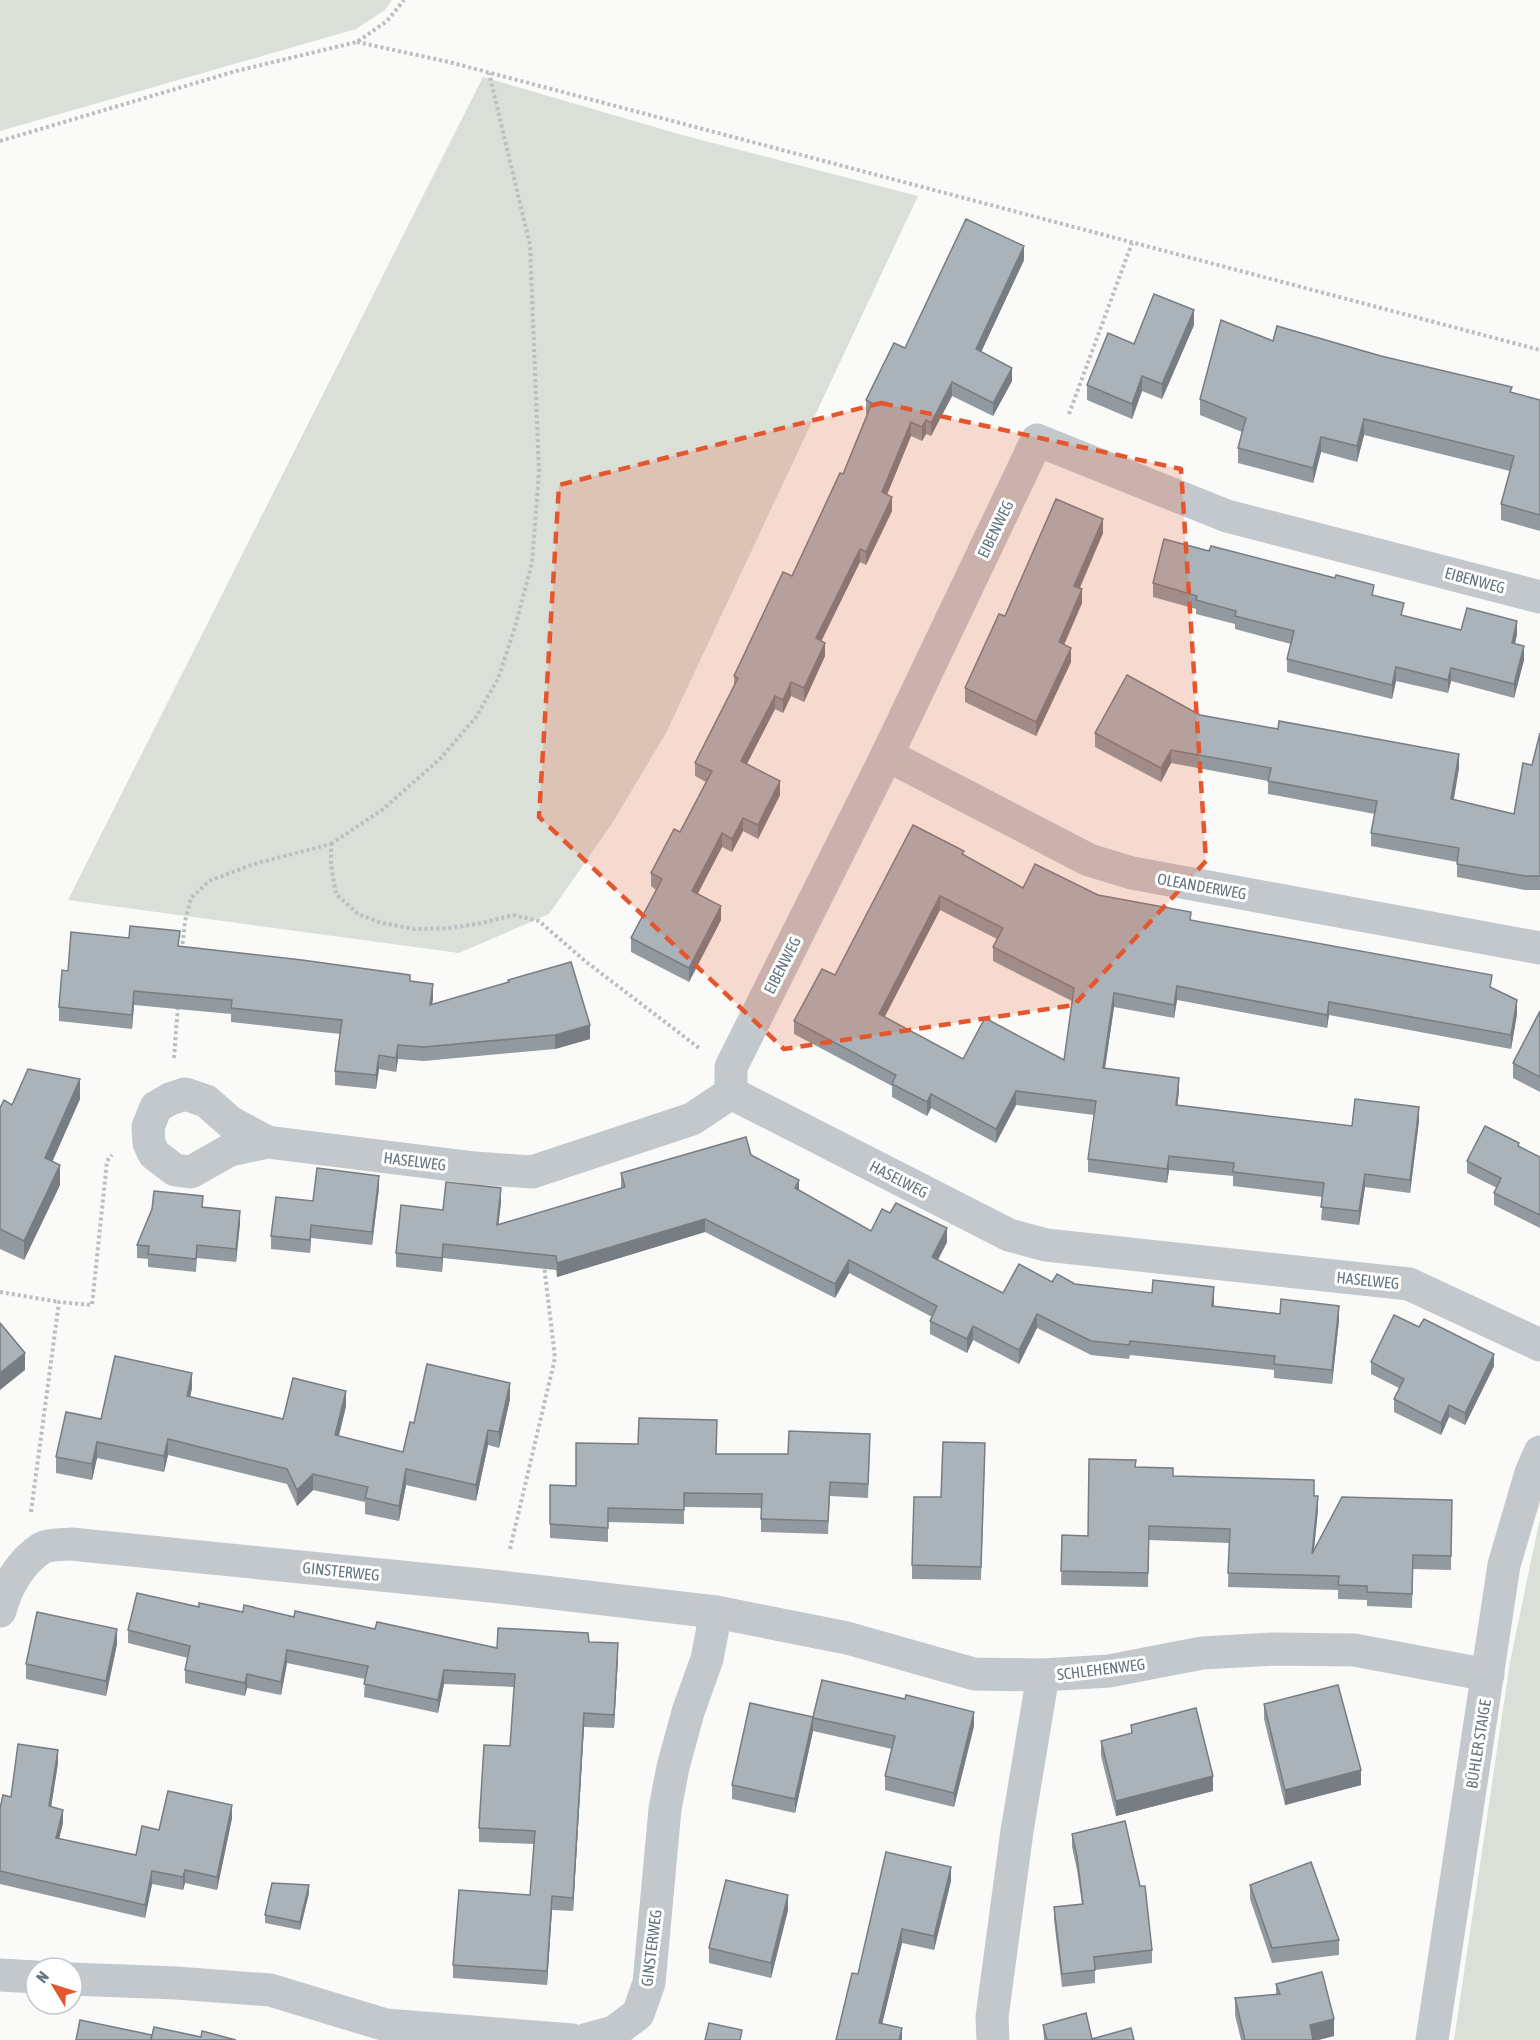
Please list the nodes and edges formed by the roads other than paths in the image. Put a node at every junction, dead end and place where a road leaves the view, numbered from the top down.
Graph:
1 (1540, 597) edge
2 (887, 755) junction
3 (1540, 948) edge
4 (731, 1080) junction
5 (267, 1142) junction
6 (1540, 1345) edge
7 (1540, 1452) edge
8 (0, 1611) edge
9 (717, 1612) junction
10 (1043, 1675) junction
11 (1488, 1675) junction
12 (0, 1975) edge
13 (24, 1976) edge
14 (84, 1979) edge
15 (572, 2040) edge
16 (585, 2040) edge
17 (993, 2040) edge
18 (1432, 2040) edge

1 - 2 street, EIBENWEG
2 - 3 street, OLEANDERWEG
2 - 4 street, EIBENWEG
4 - 5 street, HASELWEG
4 - 6 street, HASELWEG
5 - 5 street, HASELWEG
7 - 11 street, BÜHLER STAIGE
8 - 9 street, GINSTERWEG
9 - 10 street, GINSTERWEG
9 - 16 street, GINSTERWEG
10 - 11 street, SCHLEHENWEG
10 - 17 street, SCHLEHENWEG
11 - 18 street, BÜHLER STAIGE
12 - 13 street
14 - 15 street

